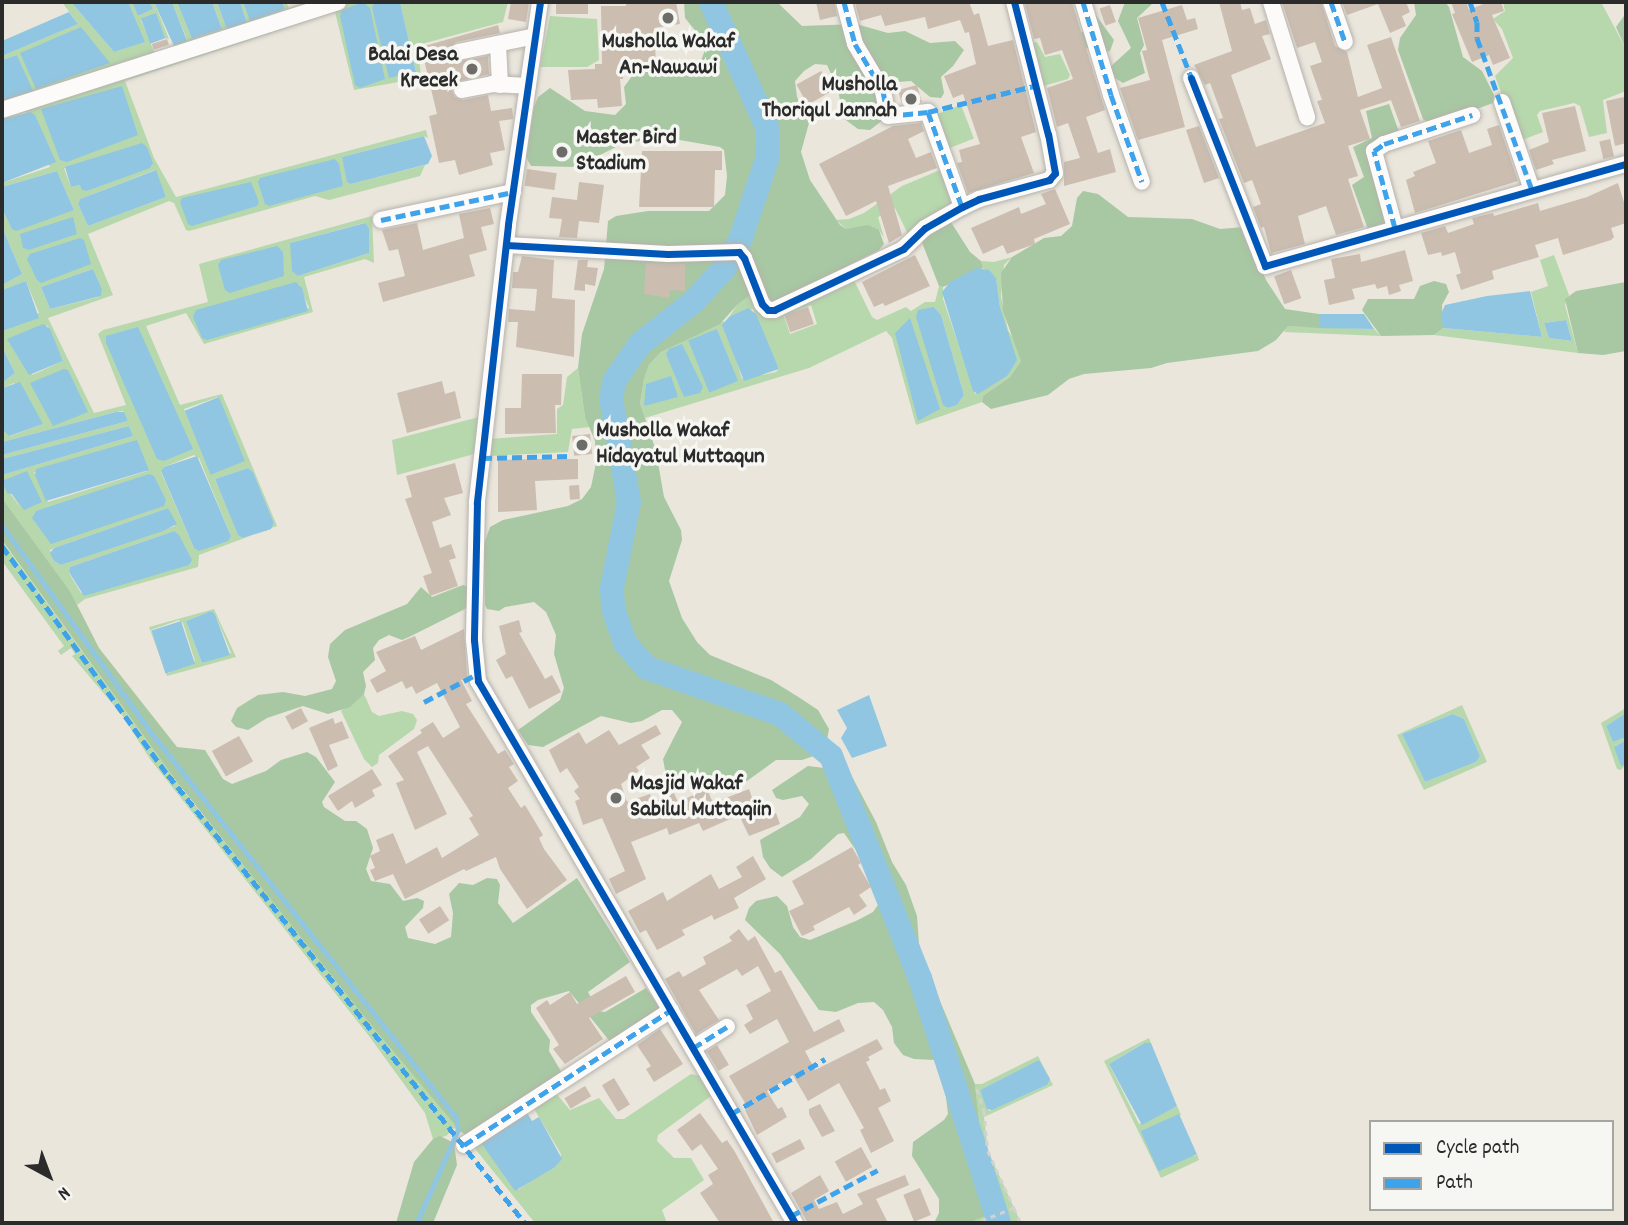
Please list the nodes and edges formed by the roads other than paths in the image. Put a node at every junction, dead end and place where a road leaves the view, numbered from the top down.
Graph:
1 (338, 2) edge
2 (540, 2) edge
3 (844, 2) edge
4 (1014, 2) edge
5 (1083, 2) edge
6 (1271, 2) edge
7 (1331, 2) edge
8 (535, 36) junction
9 (1345, 42) dead end
10 (498, 44) junction
11 (458, 52) dead end
12 (1191, 78) dead end
13 (500, 85) junction
14 (528, 86) junction
15 (462, 90) dead end
16 (1502, 102) dead end
17 (2, 110) edge
18 (1472, 114) dead end
19 (1307, 117) dead end
20 (1626, 164) edge
21 (1142, 183) dead end
22 (1532, 190) junction
23 (513, 192) junction
24 (962, 206) junction
25 (381, 220) dead end
26 (1395, 228) junction
27 (506, 245) junction
28 (671, 1010) junction
29 (727, 1027) dead end
30 (693, 1048) junction
31 (464, 1145) dead end
32 (795, 1223) edge

1 - 17 street
2 - 8 street
3 - 24 street
4 - 24 street
5 - 21 street
6 - 19 street
7 - 9 street
8 - 10 street
8 - 14 street
10 - 11 street
10 - 13 street
12 - 26 street
13 - 14 street
13 - 15 street
14 - 23 street
16 - 22 street
18 - 26 street
20 - 22 street
22 - 26 street
23 - 25 street
23 - 27 street
24 - 27 street
27 - 28 street
28 - 30 street
28 - 31 street
29 - 30 street
30 - 32 street

